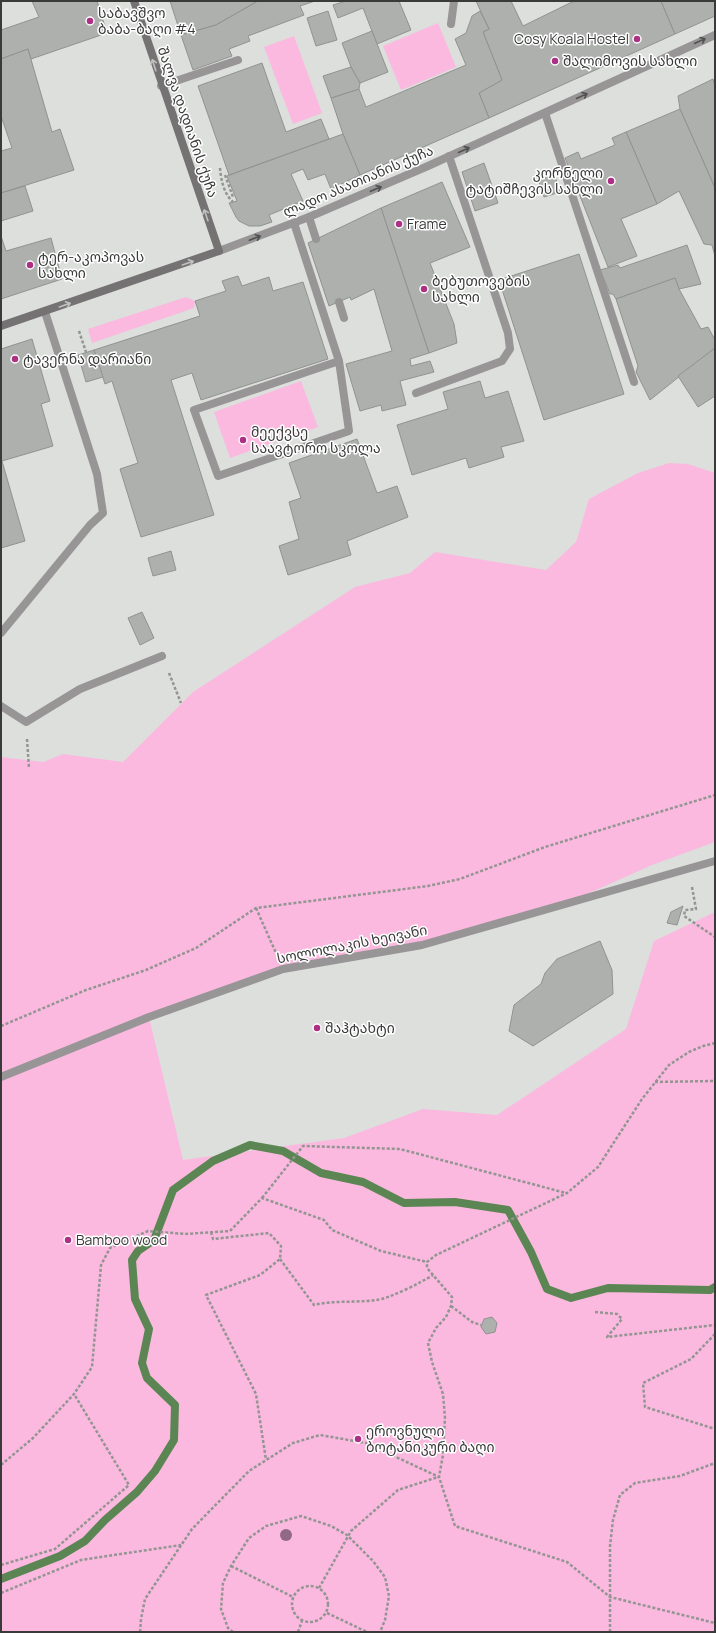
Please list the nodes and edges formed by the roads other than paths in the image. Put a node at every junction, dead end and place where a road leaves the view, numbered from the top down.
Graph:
1 (134, 1) edge
2 (454, 1) edge
3 (451, 24) dead end
4 (715, 35) edge
5 (238, 60) dead end
6 (161, 86) junction
7 (545, 113) junction
8 (449, 156) junction
9 (309, 217) junction
10 (294, 223) junction
11 (316, 239) dead end
12 (219, 252) junction
13 (339, 302) dead end
14 (45, 312) junction
15 (344, 318) dead end
16 (1, 326) edge
17 (340, 361) junction
18 (634, 382) dead end
19 (416, 394) dead end
20 (1, 633) edge
21 (162, 656) road end
22 (1, 706) edge
23 (715, 861) edge
24 (1, 1076) edge

6 -> 1 main road, შალვა დადიანის ქუჩა
2 - 3 street
7 -> 4 street, ლადო ასათიანის ქუჩა
5 - 6 street
12 -> 6 main road, შალვა დადიანის ქუჩა
8 -> 7 street, ლადო ასათიანის ქუჩა
7 - 18 street
9 -> 8 street, ლადო ასათიანის ქუჩა
8 - 19 street
9 - 10 street, ლადო ასათიანის ქუჩა
9 - 11 street
12 -> 10 street, ლადო ასათიანის ქუჩა
10 - 17 street
14 -> 12 main road, ლადო ასათიანის ქუჩა
13 - 15 street
14 - 16 main road, ლადო ასათიანის ქუჩა
14 - 20 street
17 - 17 street
21 - 22 street
23 - 24 street, სოლოლაკის ხეივანი

